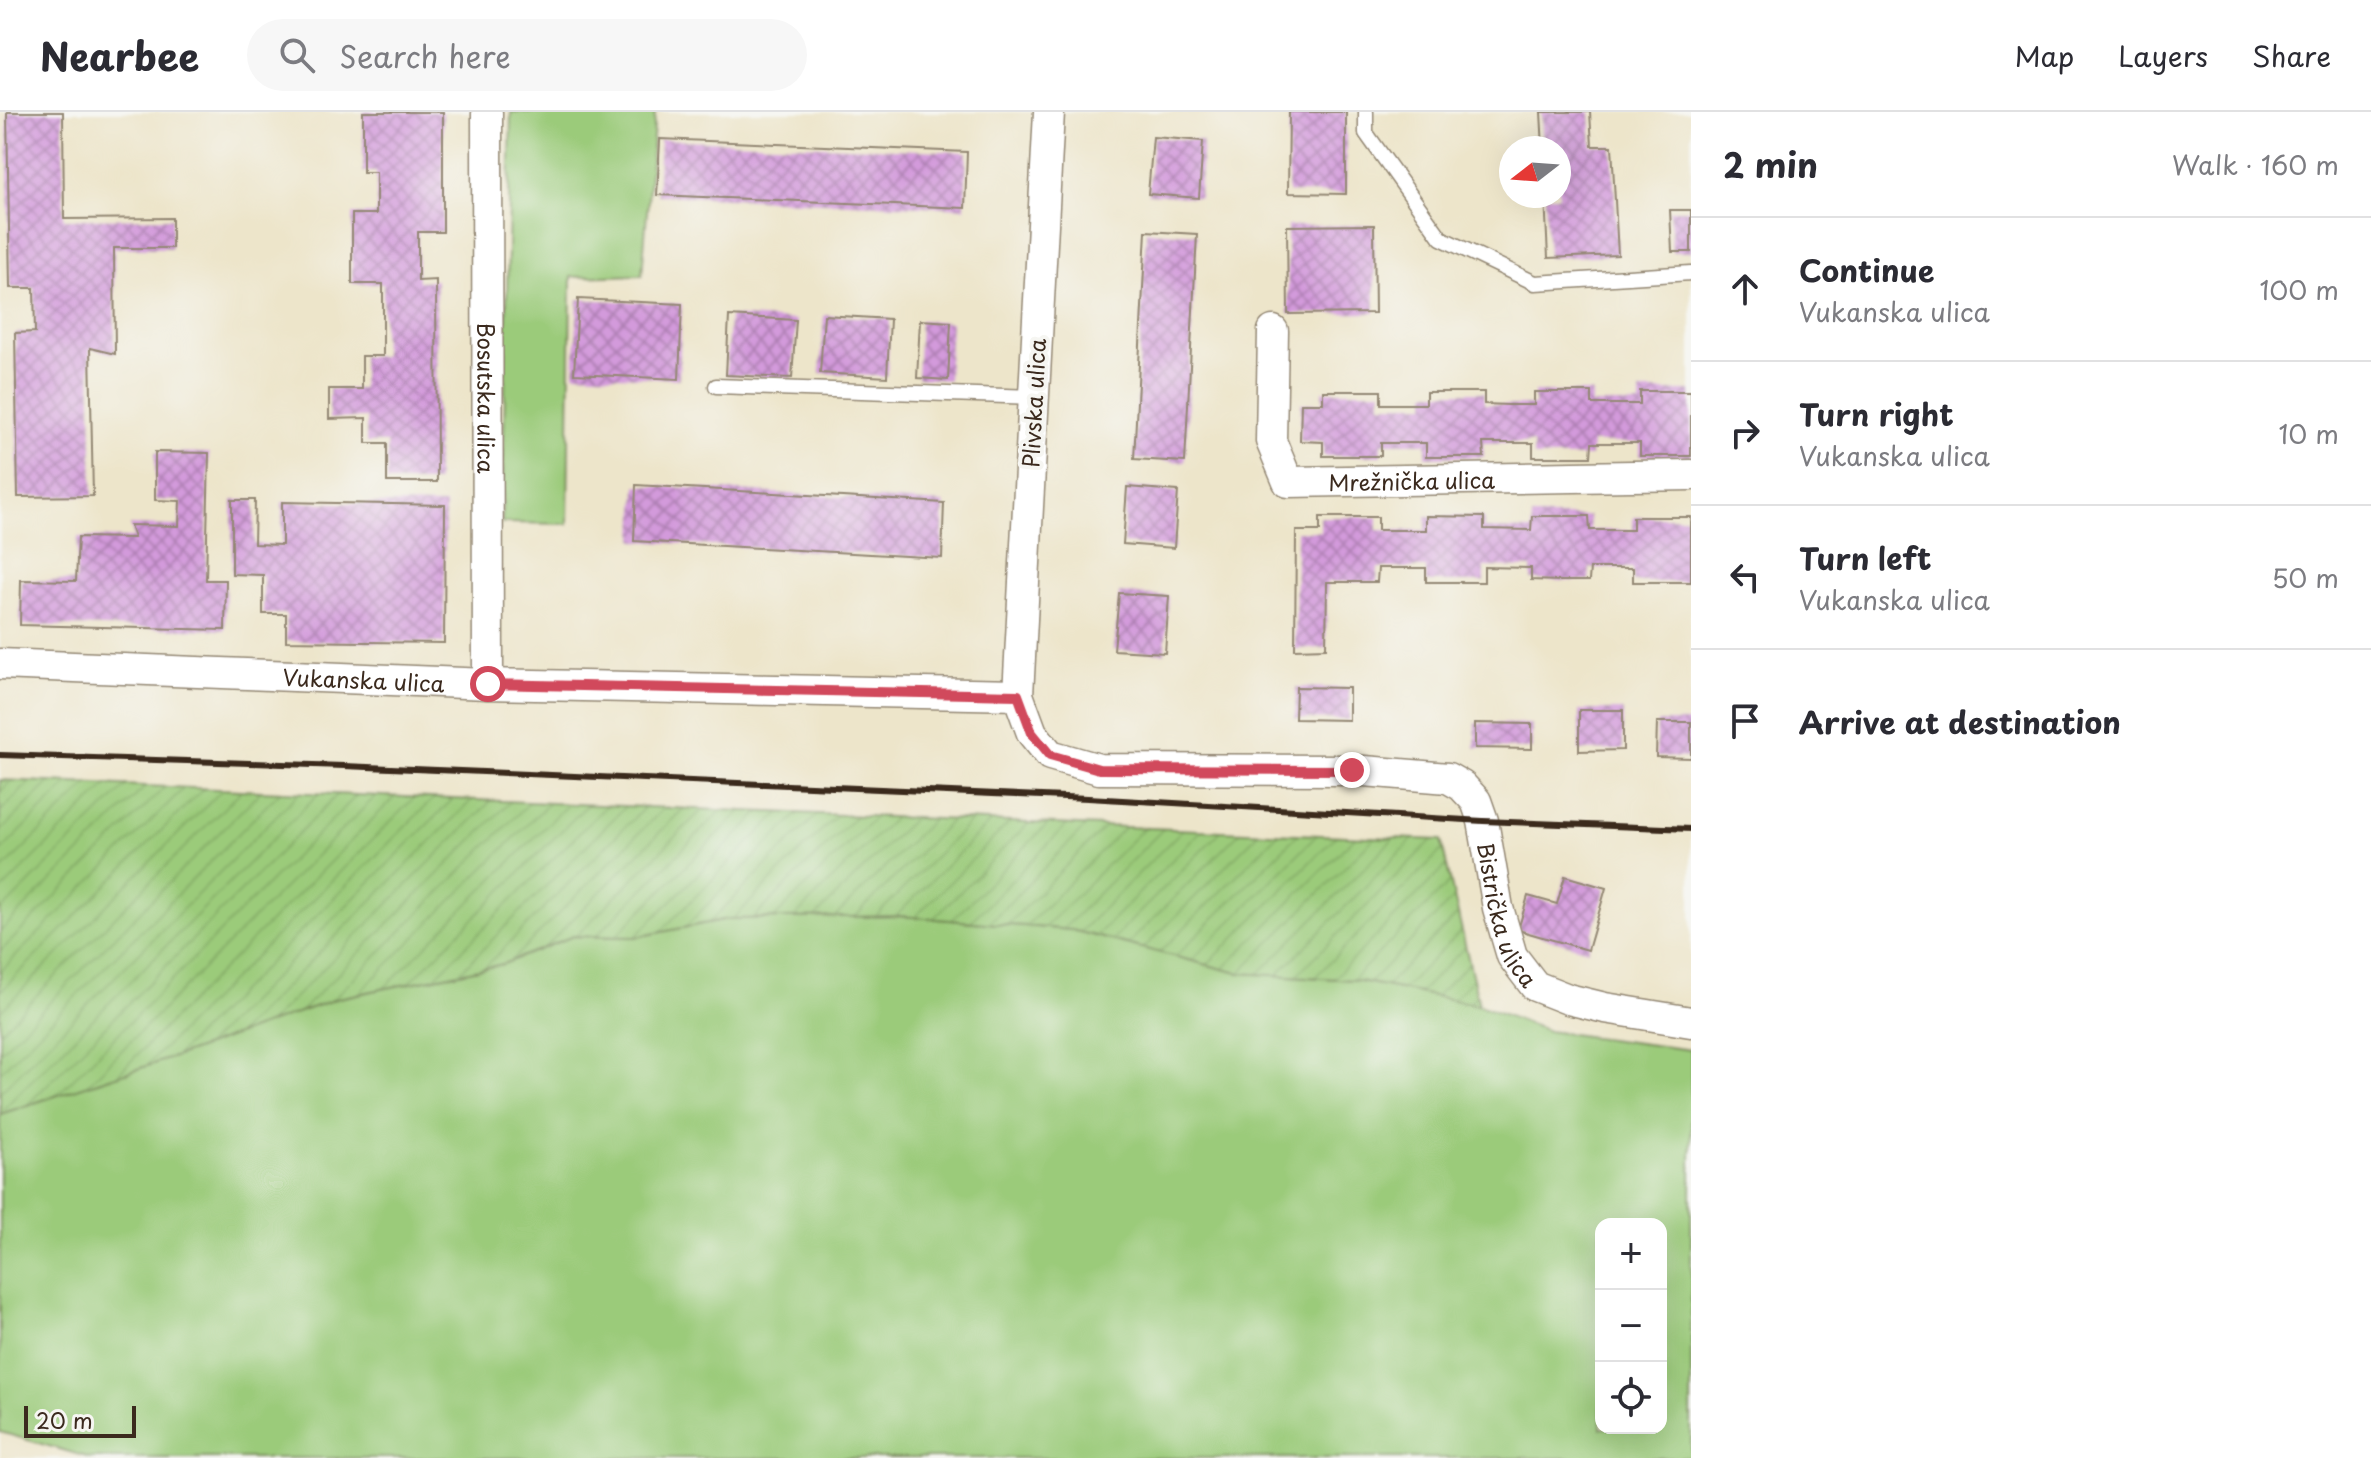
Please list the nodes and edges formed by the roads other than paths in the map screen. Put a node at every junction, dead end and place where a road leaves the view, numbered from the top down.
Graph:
1 (487, 112) edge
2 (1049, 112) edge
3 (1366, 112) edge
4 (1691, 273) edge
5 (1273, 331) dead end
6 (716, 386) dead end
7 (1033, 397) junction
8 (1691, 475) edge
9 (0, 664) edge
10 (488, 684) junction
11 (1018, 695) junction
12 (1691, 1022) edge

1 - 10 street, Bosutska ulica
2 - 7 street, Plivska ulica
3 - 4 lane
5 - 8 street, Mrežnička ulica
6 - 7 lane
7 - 11 street, Plivska ulica
9 - 10 street, Vukanska ulica
10 - 11 street, Vukanska ulica
11 - 12 street, Bistrička ulica

